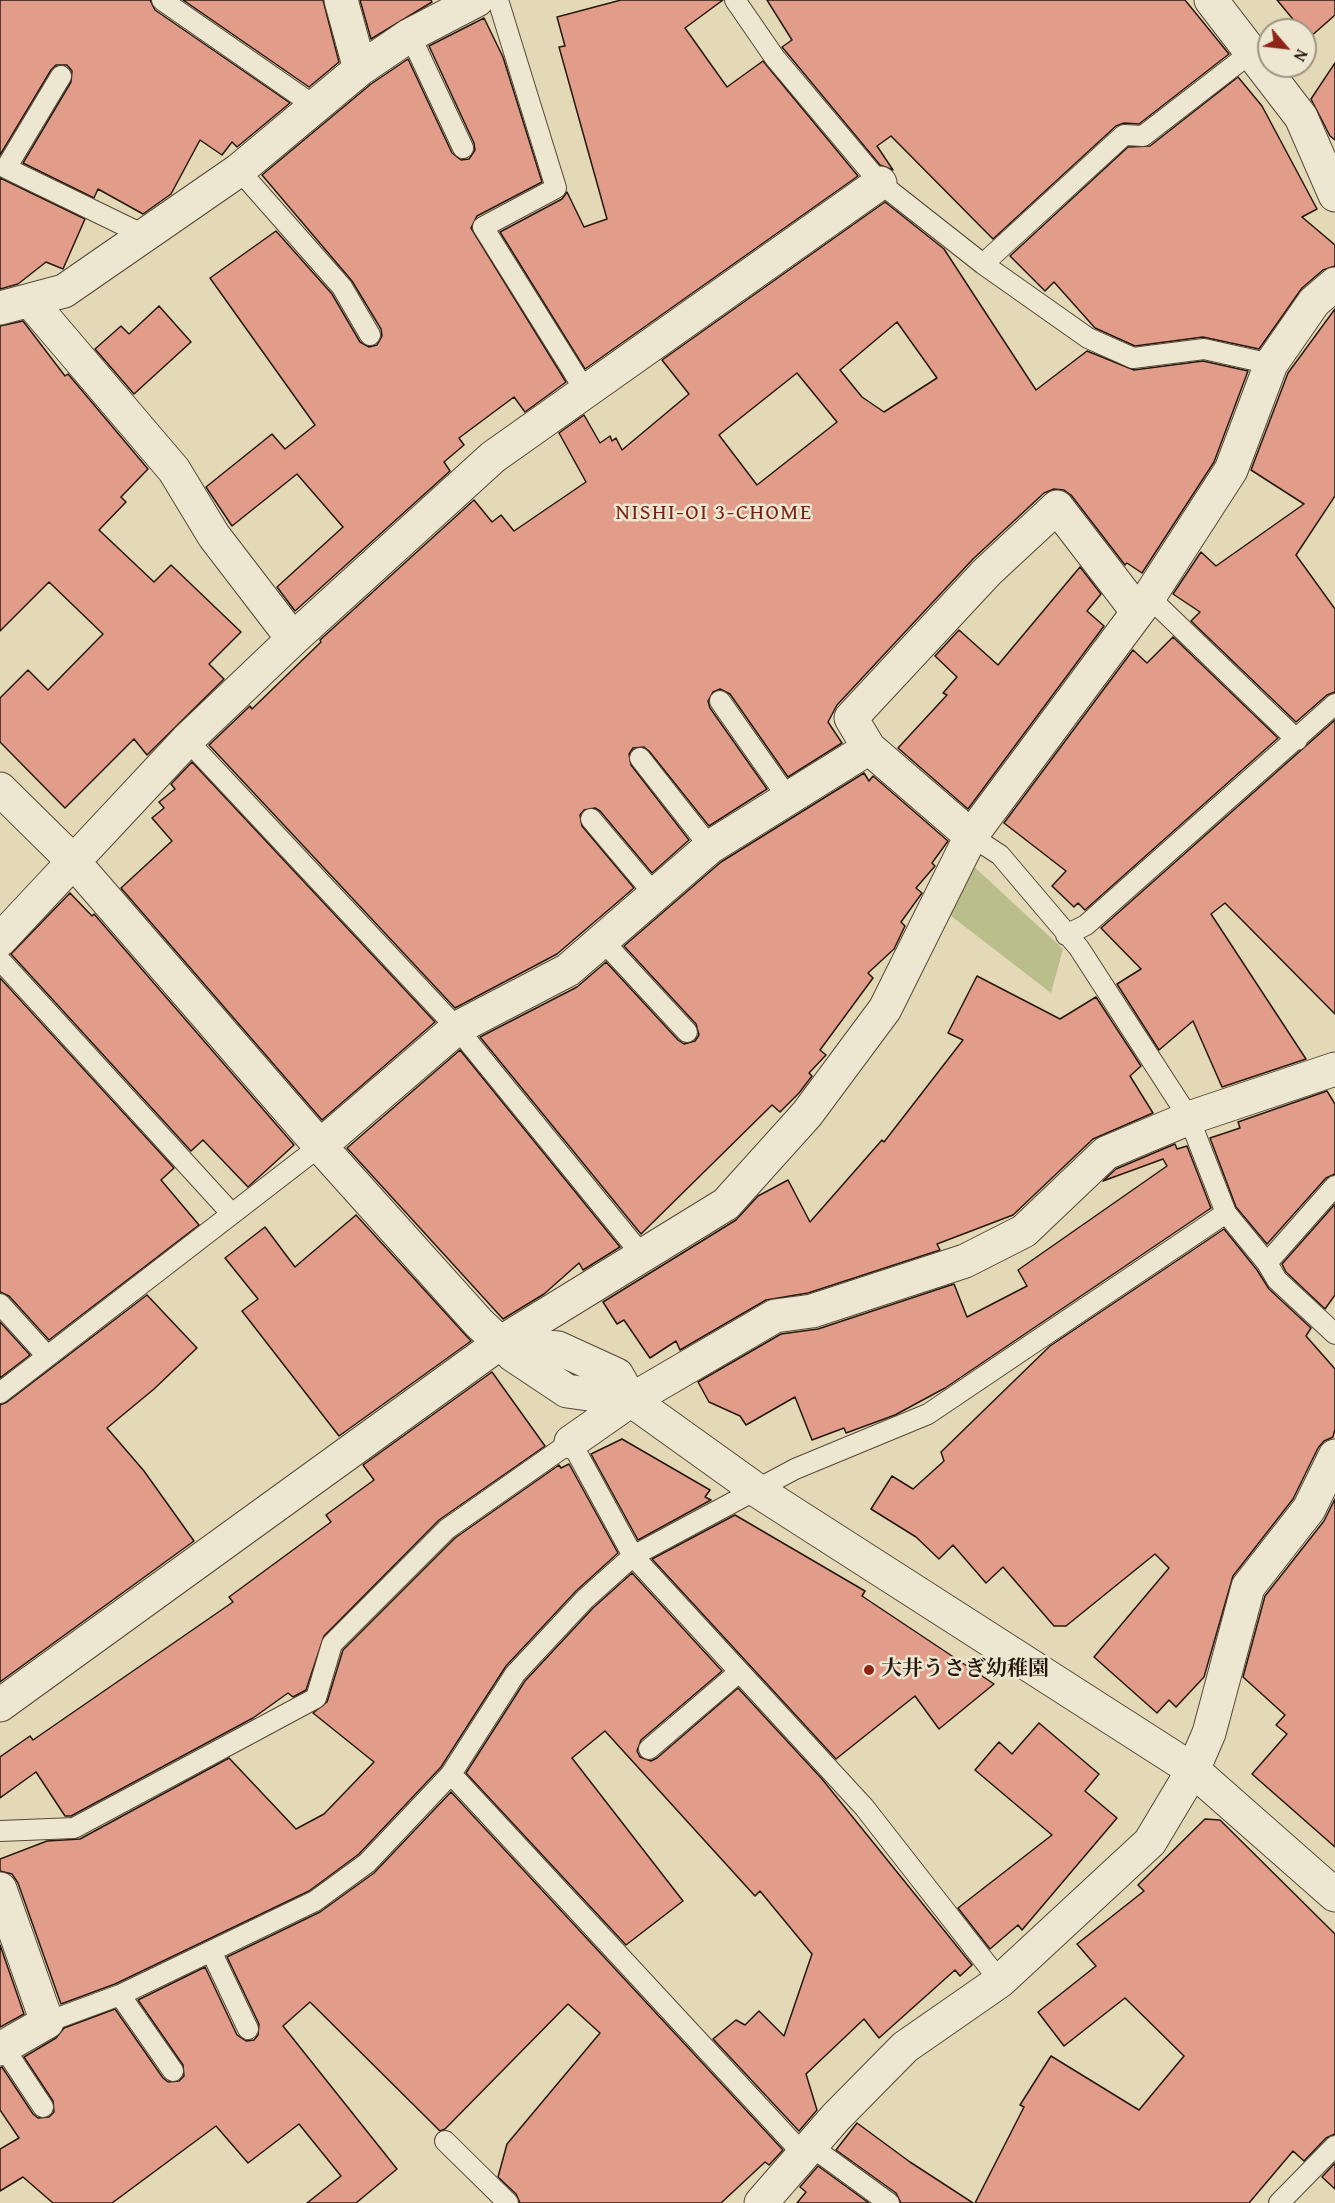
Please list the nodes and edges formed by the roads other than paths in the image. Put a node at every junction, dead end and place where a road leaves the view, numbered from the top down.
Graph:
1 (162, 0) edge
2 (341, 0) edge
3 (477, 0) edge
4 (498, 0) edge
5 (735, 0) edge
6 (1211, 0) edge
7 (410, 35) junction
8 (1253, 51) junction
9 (360, 69) junction
10 (61, 76) dead end
11 (316, 107) junction
12 (463, 148) dead end
13 (239, 170) junction
14 (880, 183) junction
15 (1335, 195) edge
16 (144, 235) junction
17 (983, 264) junction
18 (1335, 284) edge
19 (15, 304) edge
20 (370, 335) dead end
21 (1270, 364) junction
22 (586, 392) junction
23 (1143, 604) junction
24 (293, 639) junction
25 (720, 701) dead end
26 (1335, 704) edge
27 (187, 740) junction
28 (1297, 740) junction
29 (869, 748) junction
30 (640, 758) dead end
31 (0, 789) edge
32 (788, 798) junction
33 (591, 819) dead end
34 (971, 836) junction
35 (710, 847) junction
36 (73, 861) junction
37 (654, 895) junction
38 (1066, 935) junction
39 (0, 940) edge
40 (602, 940) junction
41 (0, 960) edge
42 (457, 1028) junction
43 (687, 1032) dead end
44 (1335, 1069) edge
45 (1189, 1118) junction
46 (320, 1146) junction
47 (1335, 1186) edge
48 (231, 1214) junction
49 (1226, 1214) junction
50 (642, 1255) junction
51 (1267, 1263) junction
52 (0, 1304) edge
53 (1335, 1334) edge
54 (500, 1343) junction
55 (47, 1356) junction
56 (0, 1393) edge
57 (631, 1400) junction
58 (571, 1442) junction
59 (1335, 1456) edge
60 (758, 1491) junction
61 (633, 1557) junction
62 (738, 1673) junction
63 (0, 1705) edge
64 (649, 1749) dead end
65 (1193, 1770) junction
66 (451, 1774) junction
67 (0, 1831) edge
68 (1331, 1883) edge
69 (0, 1889) edge
70 (211, 1951) junction
71 (1000, 1981) junction
72 (120, 1995) junction
73 (47, 2022) junction
74 (248, 2029) dead end
75 (2, 2048) edge
76 (172, 2071) dead end
77 (43, 2107) dead end
78 (445, 2141) dead end
79 (1335, 2146) edge
80 (808, 2151) junction
81 (508, 2203) edge
82 (761, 2203) edge
83 (889, 2203) edge
84 (1279, 2203) edge

1 - 11 lane
2 - 9 street
3 - 7 street
4 - 22 lane
5 - 14 lane
6 - 8 street
7 - 9 street
7 - 12 lane
8 - 15 street
8 - 17 lane
9 - 11 street
10 - 16 lane
11 - 13 street
13 - 16 street
13 - 20 lane
14 - 17 lane
14 - 22 street
16 - 19 street
17 - 21 lane
18 - 21 street
19 - 24 street
21 - 23 street
22 - 24 street
23 - 28 lane
23 - 29 street
23 - 34 street
24 - 27 street
25 - 32 lane
26 - 28 lane
27 - 36 street
27 - 42 lane
28 - 38 lane
29 - 32 street
29 - 34 street
30 - 35 lane
31 - 36 street
32 - 35 street
33 - 37 lane
34 - 38 lane
34 - 50 street
35 - 37 street
36 - 39 street
36 - 46 street
37 - 40 street
38 - 45 lane
40 - 42 street
40 - 43 lane
41 - 48 lane
42 - 46 street
42 - 50 lane
44 - 45 street
45 - 49 lane
45 - 57 street
46 - 48 lane
46 - 54 street
47 - 51 lane
48 - 55 lane
49 - 51 lane
49 - 60 lane
50 - 54 street
51 - 53 lane
52 - 55 lane
54 - 57 street
54 - 63 street
55 - 56 lane
57 - 58 street
57 - 60 street
58 - 61 lane
58 - 67 lane
59 - 65 street
60 - 61 lane
60 - 65 street
61 - 62 lane
61 - 66 lane
62 - 64 lane
62 - 71 lane
65 - 68 street
65 - 71 street
66 - 70 lane
66 - 80 lane
69 - 73 street
70 - 72 lane
70 - 74 lane
71 - 80 street
72 - 73 lane
72 - 76 lane
73 - 75 street
75 - 77 lane
78 - 81 lane
79 - 84 lane
80 - 82 street
80 - 83 lane

